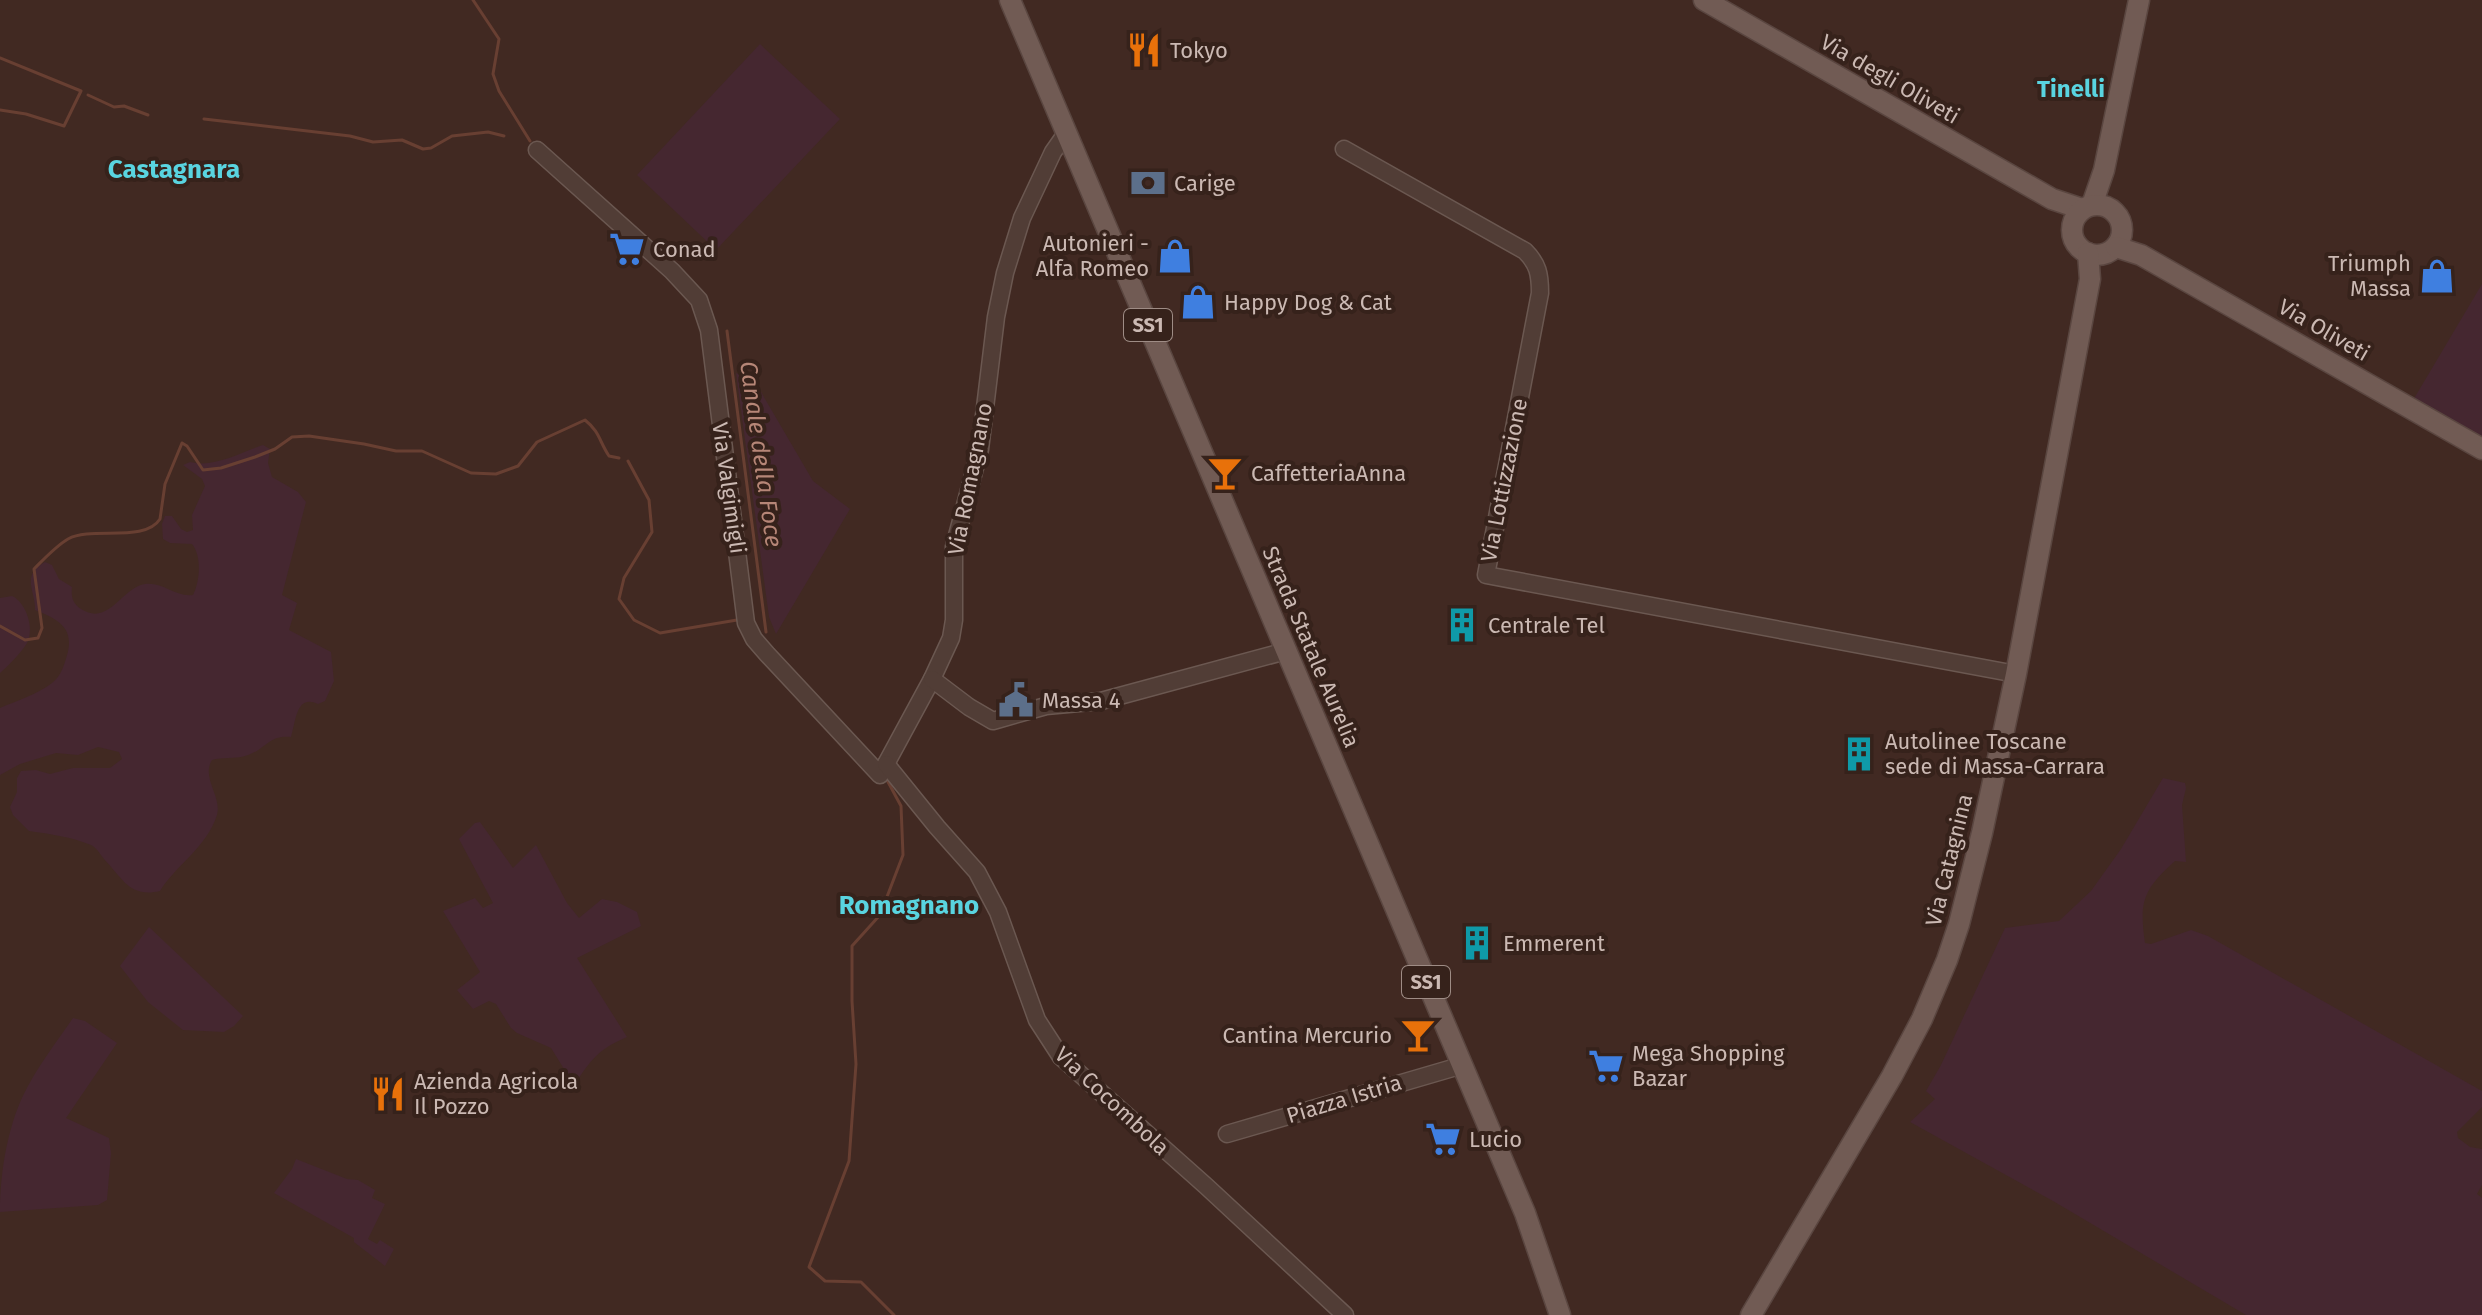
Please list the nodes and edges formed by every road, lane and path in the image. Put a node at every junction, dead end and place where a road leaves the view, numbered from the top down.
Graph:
1 (1010, 0) edge
2 (1704, 0) edge
3 (2139, 0) edge
4 (1067, 132) junction
5 (1344, 149) dead end
6 (537, 150) dead end
7 (2089, 212) junction
8 (2107, 247) junction
9 (2482, 449) edge
10 (1286, 651) junction
11 (2016, 674) junction
12 (932, 679) junction
13 (883, 770) junction
14 (1463, 1065) junction
15 (1227, 1134) dead end
16 (1345, 1315) edge
17 (1560, 1315) edge
18 (1751, 1315) edge

1 - 4 main road, Strada Statale Aurelia / SS1
2 - 7 main road, Via degli Oliveti
3 - 7 main road
4 - 10 main road, Strada Statale Aurelia / SS1
4 - 12 street, Via Romagnano
5 - 11 street, Via Lottizzazione
6 - 13 street, Via Valgimigli
7 - 8 main road
7 - 8 main road
8 - 9 main road, Via Oliveti
8 - 11 main road, Via Catagnina
10 - 12 street
10 - 14 main road, Strada Statale Aurelia / SS1
11 - 18 main road, Via Catagnina
12 - 13 street, Via Romagnano
13 - 16 street, Via Cocombola
14 - 15 street, Piazza Istria
14 - 17 main road, Strada Statale Aurelia / SS1

